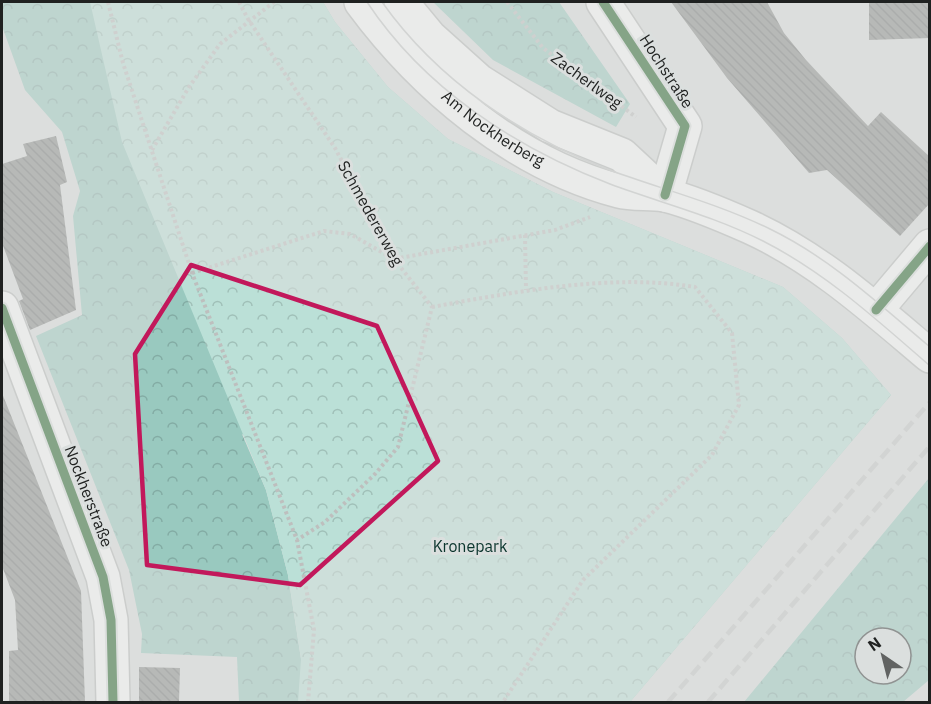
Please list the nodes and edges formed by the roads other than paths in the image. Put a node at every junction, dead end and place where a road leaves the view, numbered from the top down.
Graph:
1 (361, 2) edge
2 (401, 2) edge
3 (603, 2) edge
4 (664, 195) junction
5 (930, 246) edge
6 (2, 308) edge
7 (876, 309) junction
8 (930, 356) edge
9 (113, 702) edge

1 - 4 main road, Am Nockherberg
2 - 4 main road, Am Nockherberg
3 - 4 main road, Hochstraße
4 - 7 main road, Am Nockherberg
5 - 7 main road
6 - 9 main road, Nockherstraße
7 - 8 main road, Am Nockherberg

